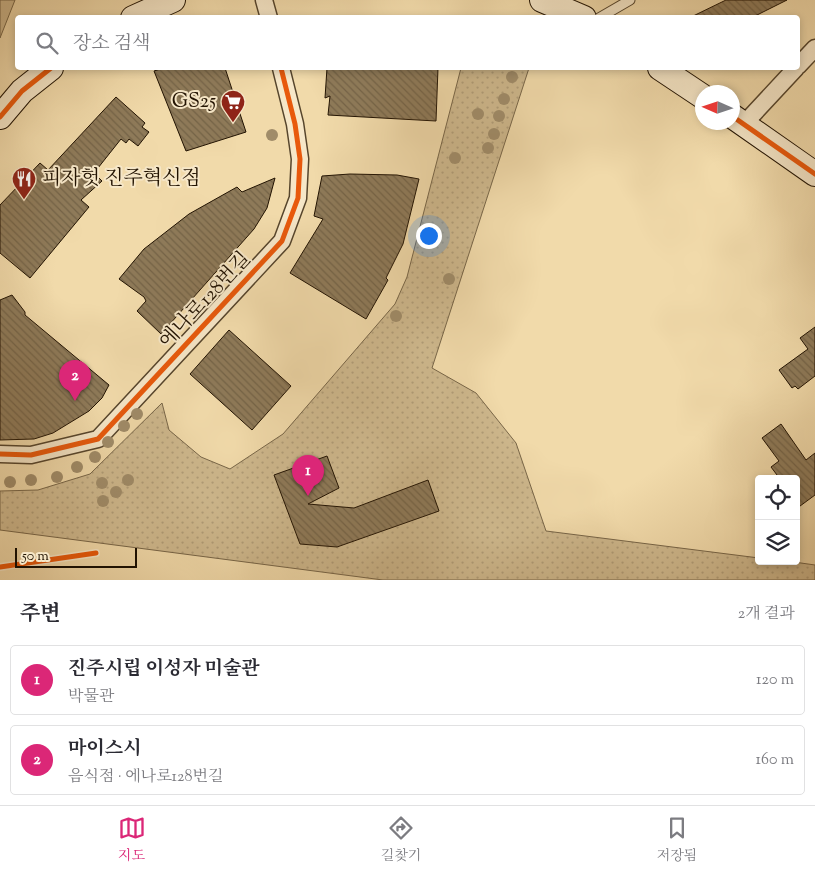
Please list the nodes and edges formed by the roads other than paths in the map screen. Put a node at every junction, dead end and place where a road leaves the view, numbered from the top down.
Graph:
1 (173, 0) edge
2 (264, 0) edge
3 (542, 0) edge
4 (630, 0) edge
5 (139, 15) edge
6 (268, 15) edge
7 (577, 15) edge
8 (603, 15) edge
9 (815, 48) edge
10 (800, 64) edge
11 (48, 70) edge
12 (282, 70) edge
13 (663, 70) edge
14 (794, 70) edge
15 (695, 91) edge
16 (0, 117) edge
17 (740, 118) edge
18 (740, 121) edge
19 (815, 174) edge
20 (0, 454) edge

1 - 5 street
2 - 6 street
3 - 7 street
4 - 8 lane
9 - 10 street
11 - 16 street
12 - 20 street, 에나로128번길
13 - 15 street
14 - 17 street
18 - 19 street

